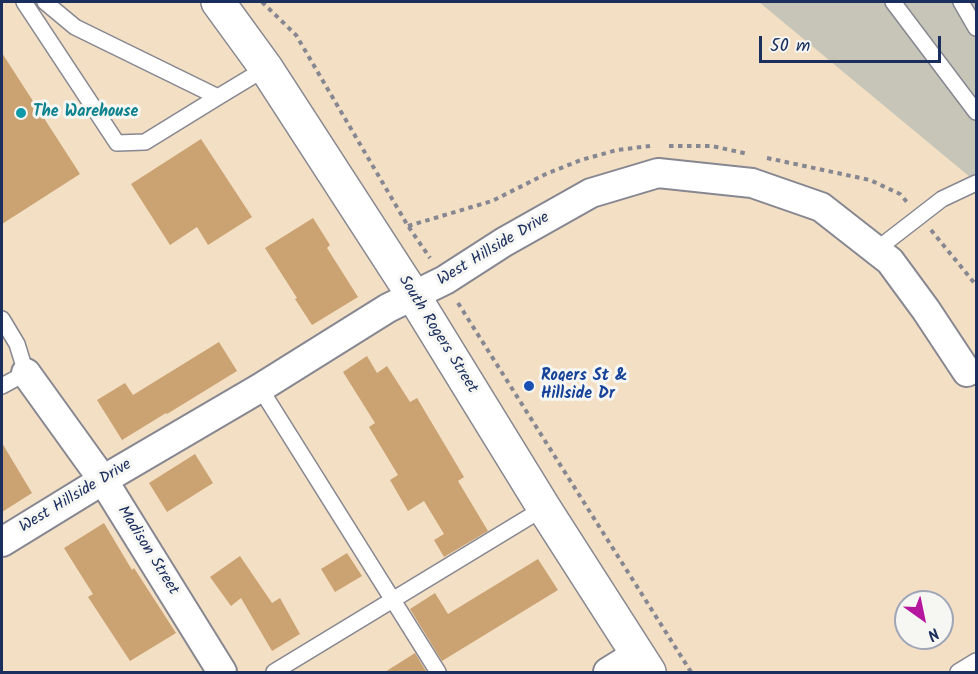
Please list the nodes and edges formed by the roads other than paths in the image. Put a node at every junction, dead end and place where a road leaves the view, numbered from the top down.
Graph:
1 (24, 2) edge
2 (45, 2) edge
3 (218, 2) edge
4 (893, 2) edge
5 (962, 2) edge
6 (976, 28) edge
7 (266, 68) junction
8 (218, 97) junction
9 (976, 112) edge
10 (976, 183) edge
11 (876, 250) junction
12 (412, 295) junction
13 (2, 319) edge
14 (967, 372) dead end
15 (14, 379) edge
16 (260, 388) junction
17 (103, 480) junction
18 (544, 508) junction
19 (2, 542) edge
20 (393, 600) junction
21 (976, 661) edge
22 (643, 663) edge
23 (222, 672) edge
24 (274, 672) edge
25 (438, 672) edge
26 (608, 672) edge
27 (958, 672) edge

1 - 8 lane
2 - 8 lane
3 - 7 street, South Rogers Street
4 - 9 lane
5 - 6 lane
7 - 8 lane
7 - 12 street, South Rogers Street
10 - 11 lane
11 - 12 street, West Hillside Drive
11 - 14 street, West Hillside Drive
12 - 16 street, West Hillside Drive
12 - 18 street, South Rogers Street
13 - 15 lane
15 - 17 street, Madison Street
16 - 17 street, West Hillside Drive
16 - 20 lane
17 - 19 street, West Hillside Drive
17 - 23 street, Madison Street
18 - 20 lane
18 - 22 street, South Rogers Street
20 - 24 lane
20 - 25 lane
21 - 27 lane
22 - 26 street

